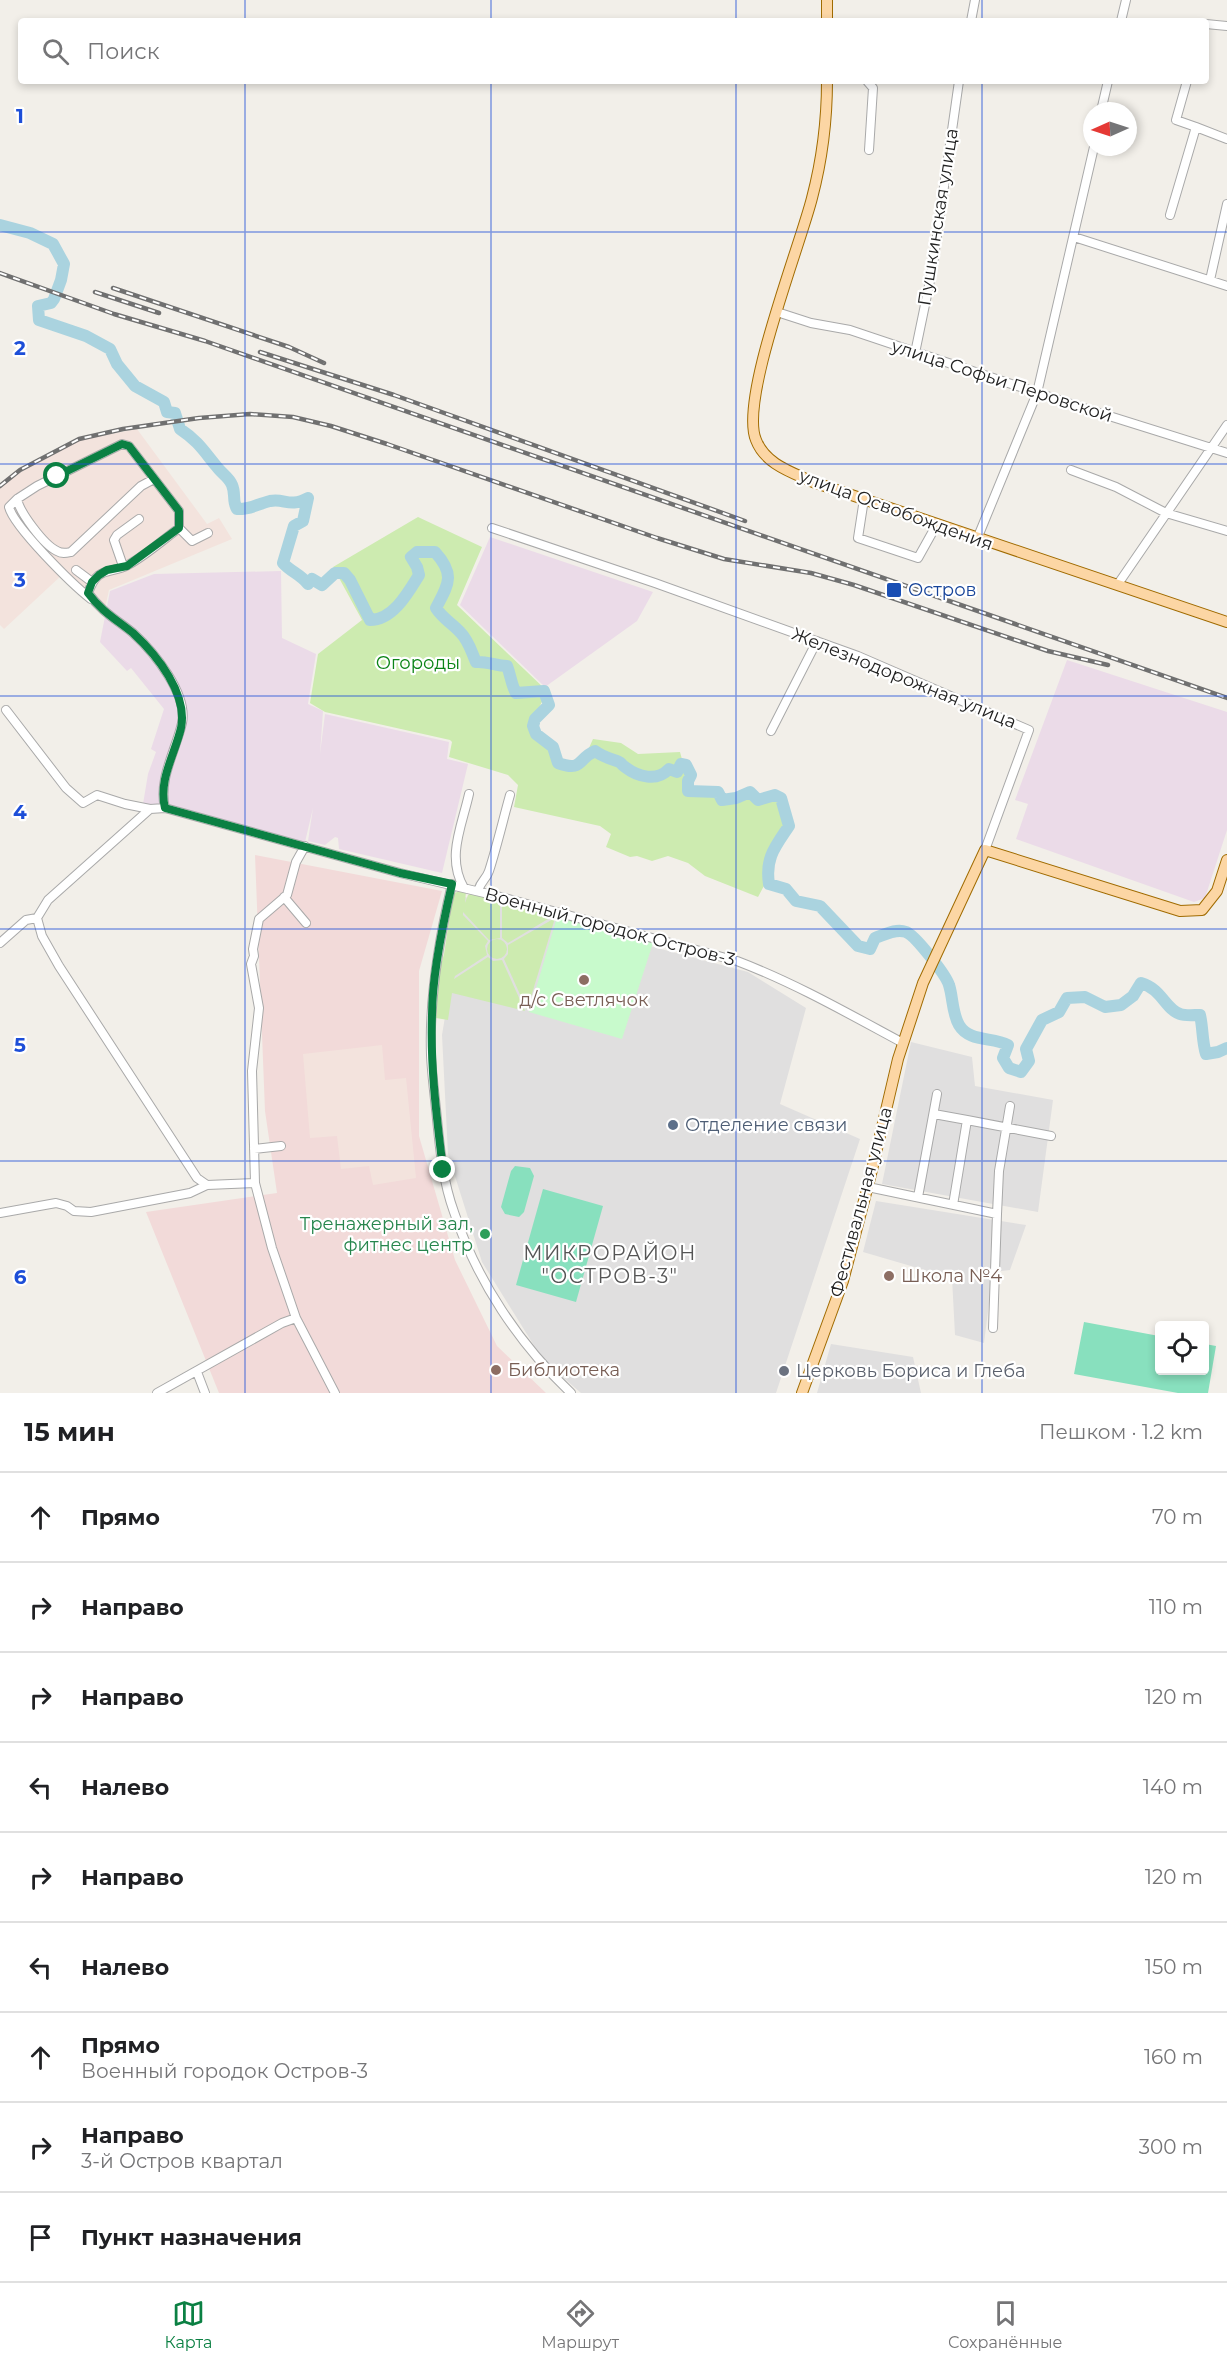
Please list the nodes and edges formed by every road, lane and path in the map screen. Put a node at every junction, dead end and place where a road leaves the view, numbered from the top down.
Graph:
1 (827, 0) edge
2 (975, 0) edge
3 (1126, 0) edge
4 (827, 18) edge
5 (971, 18) edge
6 (1122, 18) edge
7 (1209, 24) edge
8 (1227, 26) edge
9 (827, 84) edge
10 (870, 84) edge
11 (959, 84) edge
12 (1107, 84) edge
13 (1186, 84) edge
14 (1103, 102) edge
15 (1196, 127) junction
16 (1227, 139) edge
17 (869, 150) dead end
18 (1092, 156) edge
19 (1227, 204) edge
20 (1170, 215) dead end
21 (1074, 237) junction
22 (1210, 280) junction
23 (1227, 286) edge
24 (777, 312) junction
25 (915, 353) junction
26 (1037, 393) junction
27 (1227, 425) edge
28 (1209, 448) junction
29 (1227, 453) edge
30 (1071, 470) dead end
31 (154, 479) junction
32 (17, 499) junction
33 (864, 499) junction
34 (1166, 513) junction
35 (139, 519) dead end
36 (937, 524) junction
37 (179, 528) junction
38 (492, 528) dead end
39 (1227, 531) edge
40 (208, 533) dead end
41 (977, 539) junction
42 (71, 552) junction
43 (56, 566) junction
44 (123, 567) junction
45 (76, 570) dead end
46 (92, 582) junction
47 (1118, 584) junction
48 (94, 601) junction
49 (1227, 622) edge
50 (817, 641) junction
51 (6, 710) dead end
52 (771, 731) dead end
53 (469, 794) dead end
54 (510, 795) dead end
55 (165, 808) junction
56 (150, 809) junction
57 (305, 846) junction
58 (985, 850) junction
59 (1227, 860) edge
60 (452, 884) junction
61 (464, 888) junction
62 (478, 891) junction
63 (284, 897) junction
64 (37, 918) junction
65 (306, 923) dead end
66 (0, 943) edge
67 (903, 1043) junction
68 (937, 1094) dead end
69 (1010, 1106) dead end
70 (933, 1114) junction
71 (967, 1120) junction
72 (1006, 1128) junction
73 (1051, 1136) dead end
74 (281, 1146) dead end
75 (254, 1149) junction
76 (255, 1183) junction
77 (207, 1185) junction
78 (868, 1187) junction
79 (918, 1197) junction
80 (953, 1205) junction
81 (0, 1214) edge
82 (997, 1214) junction
83 (296, 1318) junction
84 (993, 1328) dead end
85 (197, 1372) junction
86 (157, 1393) edge
87 (205, 1393) edge
88 (335, 1393) edge
89 (571, 1393) edge
90 (802, 1393) edge

1 - 4 main road
2 - 5 street
3 - 6 street
7 - 8 street
9 - 24 main road, улица Освобождения
10 - 17 street
11 - 25 street, Пушкинская улица
12 - 14 street
13 - 15 street
15 - 16 street
15 - 20 street
18 - 21 street
19 - 22 street
21 - 22 street
21 - 26 street
22 - 23 street
24 - 25 street, улица Софьи Перовской
24 - 33 main road, улица Освобождения
25 - 26 street, улица Софьи Перовской
26 - 28 street, улица Софьи Перовской
26 - 41 street
27 - 28 street
28 - 29 street, улица Софьи Перовской
28 - 34 street
30 - 34 street
31 - 32 street
31 - 37 street
31 - 42 street
32 - 42 street
32 - 43 street
33 - 36 main road, улица Освобождения
33 - 36 street
34 - 39 street
34 - 47 street
35 - 44 street
36 - 41 main road, улица Освобождения
37 - 40 street
37 - 44 street
38 - 50 street, Железнодорожная улица
41 - 47 main road, улица Освобождения
42 - 43 street
43 - 48 street
44 - 46 street
45 - 46 street
46 - 48 street
47 - 49 main road, улица Освобождения
48 - 55 street
50 - 52 street
50 - 58 street, Железнодорожная улица
51 - 56 street, Военный городок Остров-3
53 - 61 street
54 - 62 street
55 - 56 street, Военный городок Остров-3
55 - 57 street, Военный городок Остров-3
56 - 64 street
57 - 60 street, Военный городок Остров-3
57 - 63 street
58 - 59 main road
58 - 67 main road, Фестивальная улица
60 - 61 street, Военный городок Остров-3
60 - 89 street
61 - 62 street, Военный городок Остров-3
62 - 67 street, Военный городок Остров-3
63 - 65 street
63 - 75 street
64 - 66 street
64 - 77 street
67 - 78 main road, Фестивальная улица
68 - 70 street
69 - 72 street
70 - 71 street
70 - 79 street
71 - 72 street
71 - 80 street
72 - 73 street
72 - 82 street
74 - 75 street
75 - 76 street
76 - 77 street
76 - 83 street
77 - 81 street
78 - 79 street
78 - 90 main road, Фестивальная улица
79 - 80 street
80 - 82 street
82 - 84 street
83 - 85 street
83 - 88 street
85 - 86 street
85 - 87 street

